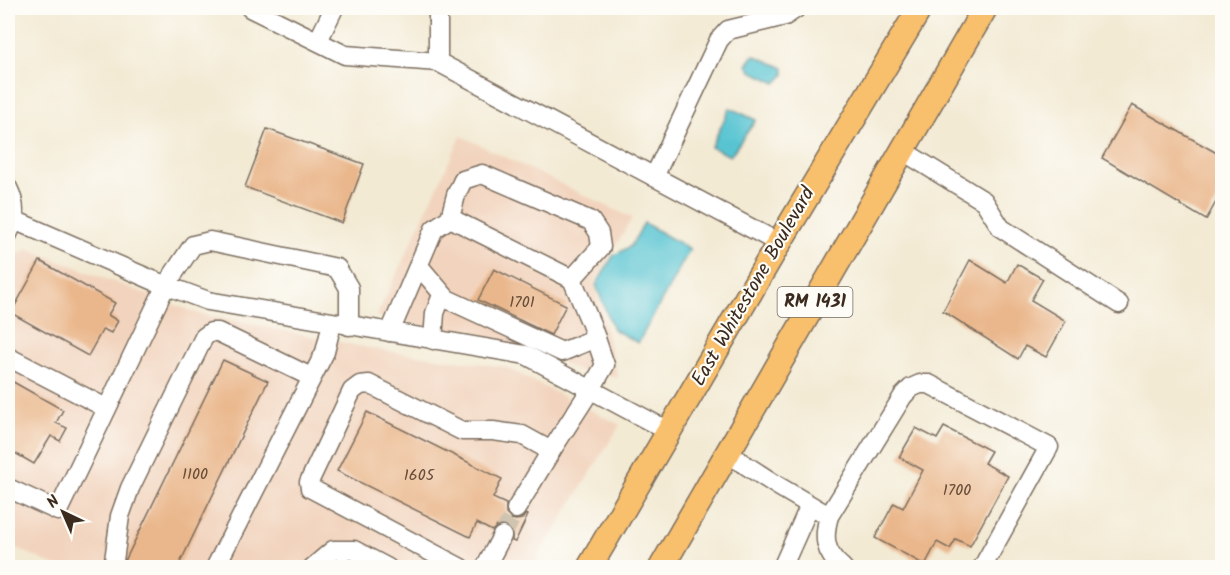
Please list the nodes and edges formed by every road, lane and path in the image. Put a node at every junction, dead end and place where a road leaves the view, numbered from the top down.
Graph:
1 (250, 8) edge
2 (334, 8) edge
3 (438, 8) edge
4 (797, 8) edge
5 (920, 8) edge
6 (985, 8) edge
7 (318, 41) junction
8 (438, 62) junction
9 (903, 151) junction
10 (654, 177) junction
11 (8, 188) edge
12 (450, 218) junction
13 (11, 227) edge
14 (779, 243) junction
15 (419, 266) junction
16 (572, 279) junction
17 (166, 285) junction
18 (442, 295) junction
19 (1119, 304) dead end
20 (340, 324) junction
21 (390, 332) junction
22 (596, 338) junction
23 (433, 339) junction
24 (8, 357) edge
25 (311, 377) junction
26 (591, 389) junction
27 (106, 408) junction
28 (670, 432) junction
29 (551, 451) junction
30 (727, 453) junction
31 (8, 488) edge
32 (810, 505) junction
33 (516, 509) tunnel mouth
34 (830, 516) junction
35 (502, 536) tunnel mouth
36 (113, 567) edge
37 (214, 567) edge
38 (312, 567) edge
39 (388, 567) edge
40 (461, 567) edge
41 (485, 567) edge
42 (589, 567) edge
43 (661, 567) edge
44 (782, 567) edge
45 (843, 567) edge
46 (982, 567) edge

1 - 7 street
2 - 7 street
3 - 8 street
4 - 10 street
5 - 14 main road, East Whitestone Boulevard / RM 1431
6 - 9 main road, RM 1431
7 - 8 street
8 - 10 street
9 - 19 street
9 - 30 main road, RM 1431
10 - 14 street
11 - 13 street
12 - 15 street
12 - 16 street
12 - 16 street
13 - 17 street
14 - 28 main road, East Whitestone Boulevard / RM 1431
15 - 18 street
15 - 21 street
16 - 22 street
17 - 20 street
17 - 20 street
17 - 27 street
18 - 22 street
18 - 23 street
20 - 21 street
20 - 25 street
21 - 23 street
22 - 26 street
23 - 26 street
24 - 27 street
25 - 36 street
25 - 37 street
26 - 28 street
26 - 29 street
27 - 31 street
28 - 42 main road, East Whitestone Boulevard / RM 1431
29 - 33 street
29 - 40 street
30 - 32 street
30 - 43 main road, RM 1431
32 - 34 street
32 - 44 street
34 - 45 street
34 - 46 street
35 - 41 street
38 - 39 street

